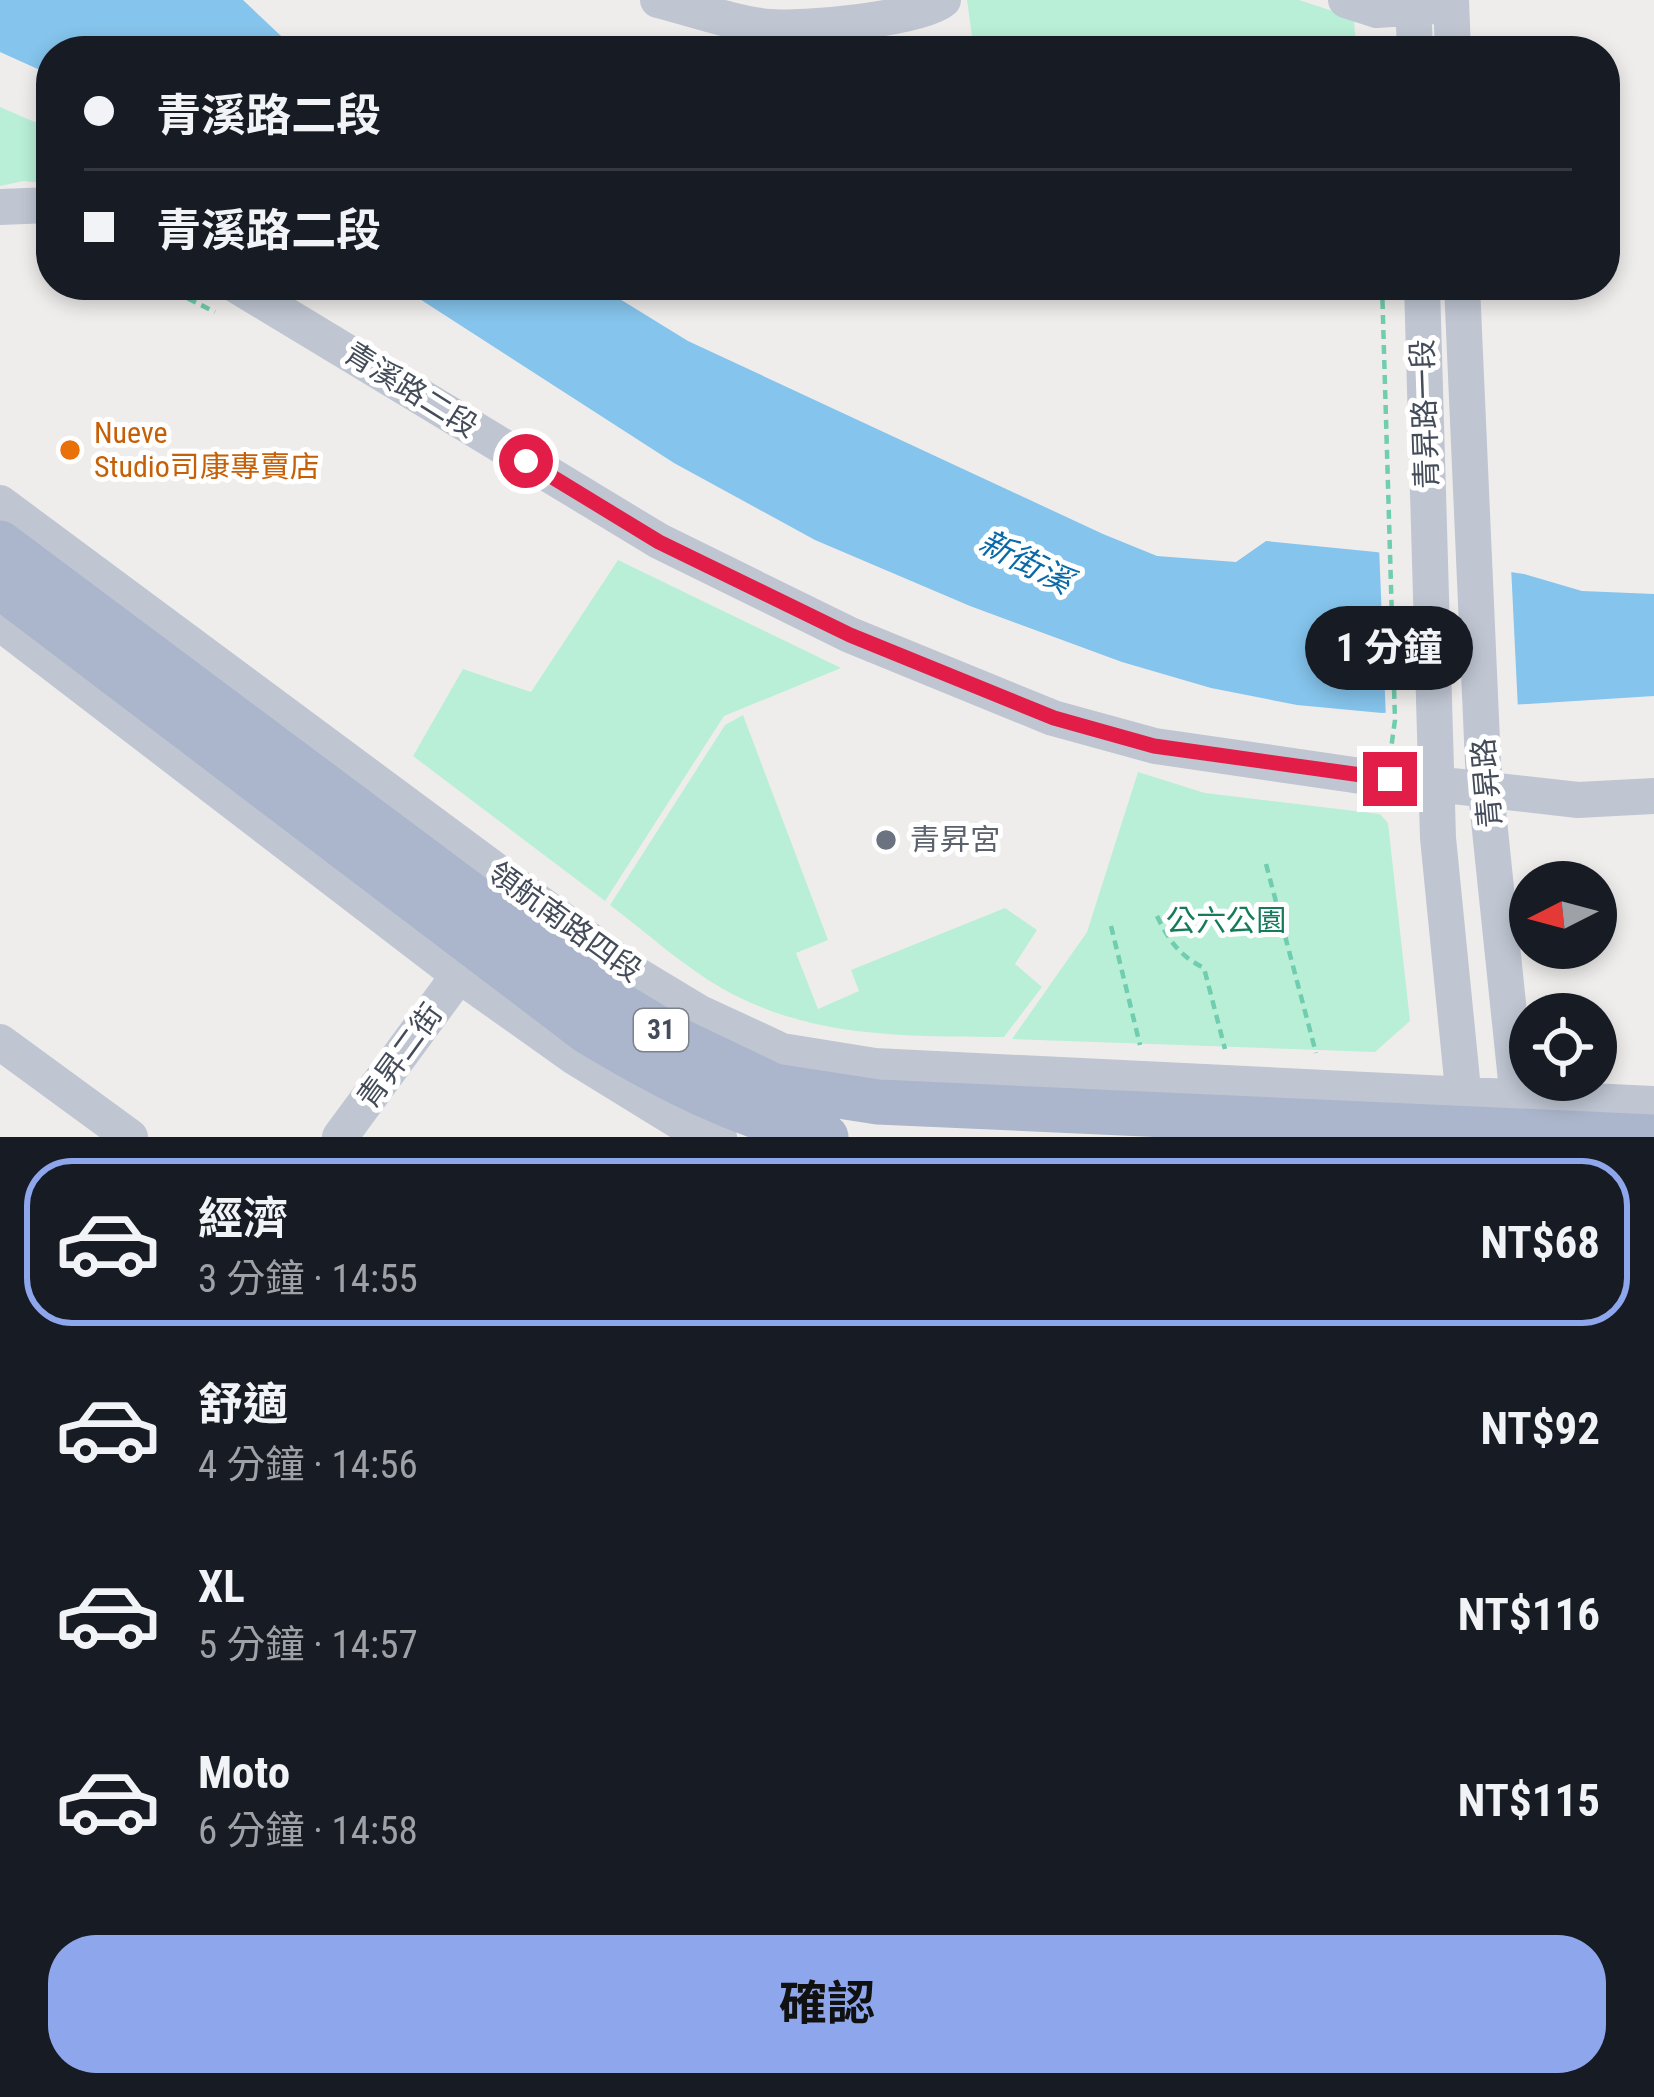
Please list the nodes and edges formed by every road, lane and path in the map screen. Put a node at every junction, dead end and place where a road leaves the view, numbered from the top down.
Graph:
1 (658, 0) edge
2 (944, 0) edge
3 (1346, 0) edge
4 (1451, 3) edge
5 (1414, 5) edge
6 (1415, 36) edge
7 (1452, 36) edge
8 (36, 206) edge
9 (0, 207) edge
10 (261, 300) edge
11 (1382, 300) edge
12 (1421, 300) edge
13 (1463, 300) edge
14 (0, 503) edge
15 (0, 543) edge
16 (0, 586) edge
17 (0, 623) edge
18 (1482, 716) joint
19 (1436, 718) joint
20 (1390, 754) dead end
21 (1462, 788) junction
22 (1654, 796) edge
23 (1266, 863) dead end
24 (1157, 916) dead end
25 (1111, 926) dead end
26 (459, 975) junction
27 (0, 1042) edge
28 (1142, 1051) dead end
29 (1226, 1054) dead end
30 (1318, 1058) dead end
31 (1654, 1104) edge
32 (1466, 1120) edge
33 (1520, 1122) edge
34 (130, 1137) edge
35 (340, 1137) edge
36 (719, 1137) edge
37 (826, 1137) edge
38 (1654, 1137) edge

1 - 2 street
3 - 5 street
4 - 5 street
4 - 7 street
5 - 6 street
8 - 9 street
10 - 21 street, 青溪路二段
11 - 20 path
12 - 19 street, 青昇路一段
13 - 18 street, 青昇路一段
14 - 32 street, 領航南路四段 / 31
15 - 32 main road, 領航南路四段 / 31
16 - 37 main road, 31
17 - 26 street, 31
18 - 21 street, 青昇路
19 - 21 street, 青昇路
21 - 22 street, 青溪路二段
21 - 32 street, 青昇路
21 - 33 street, 青昇路
23 - 30 path
24 - 29 path
25 - 28 path
26 - 35 street, 青昇二街
26 - 36 street, 31
27 - 34 street
31 - 33 street, 31
32 - 33 main road, 31
33 - 38 main road, 31

